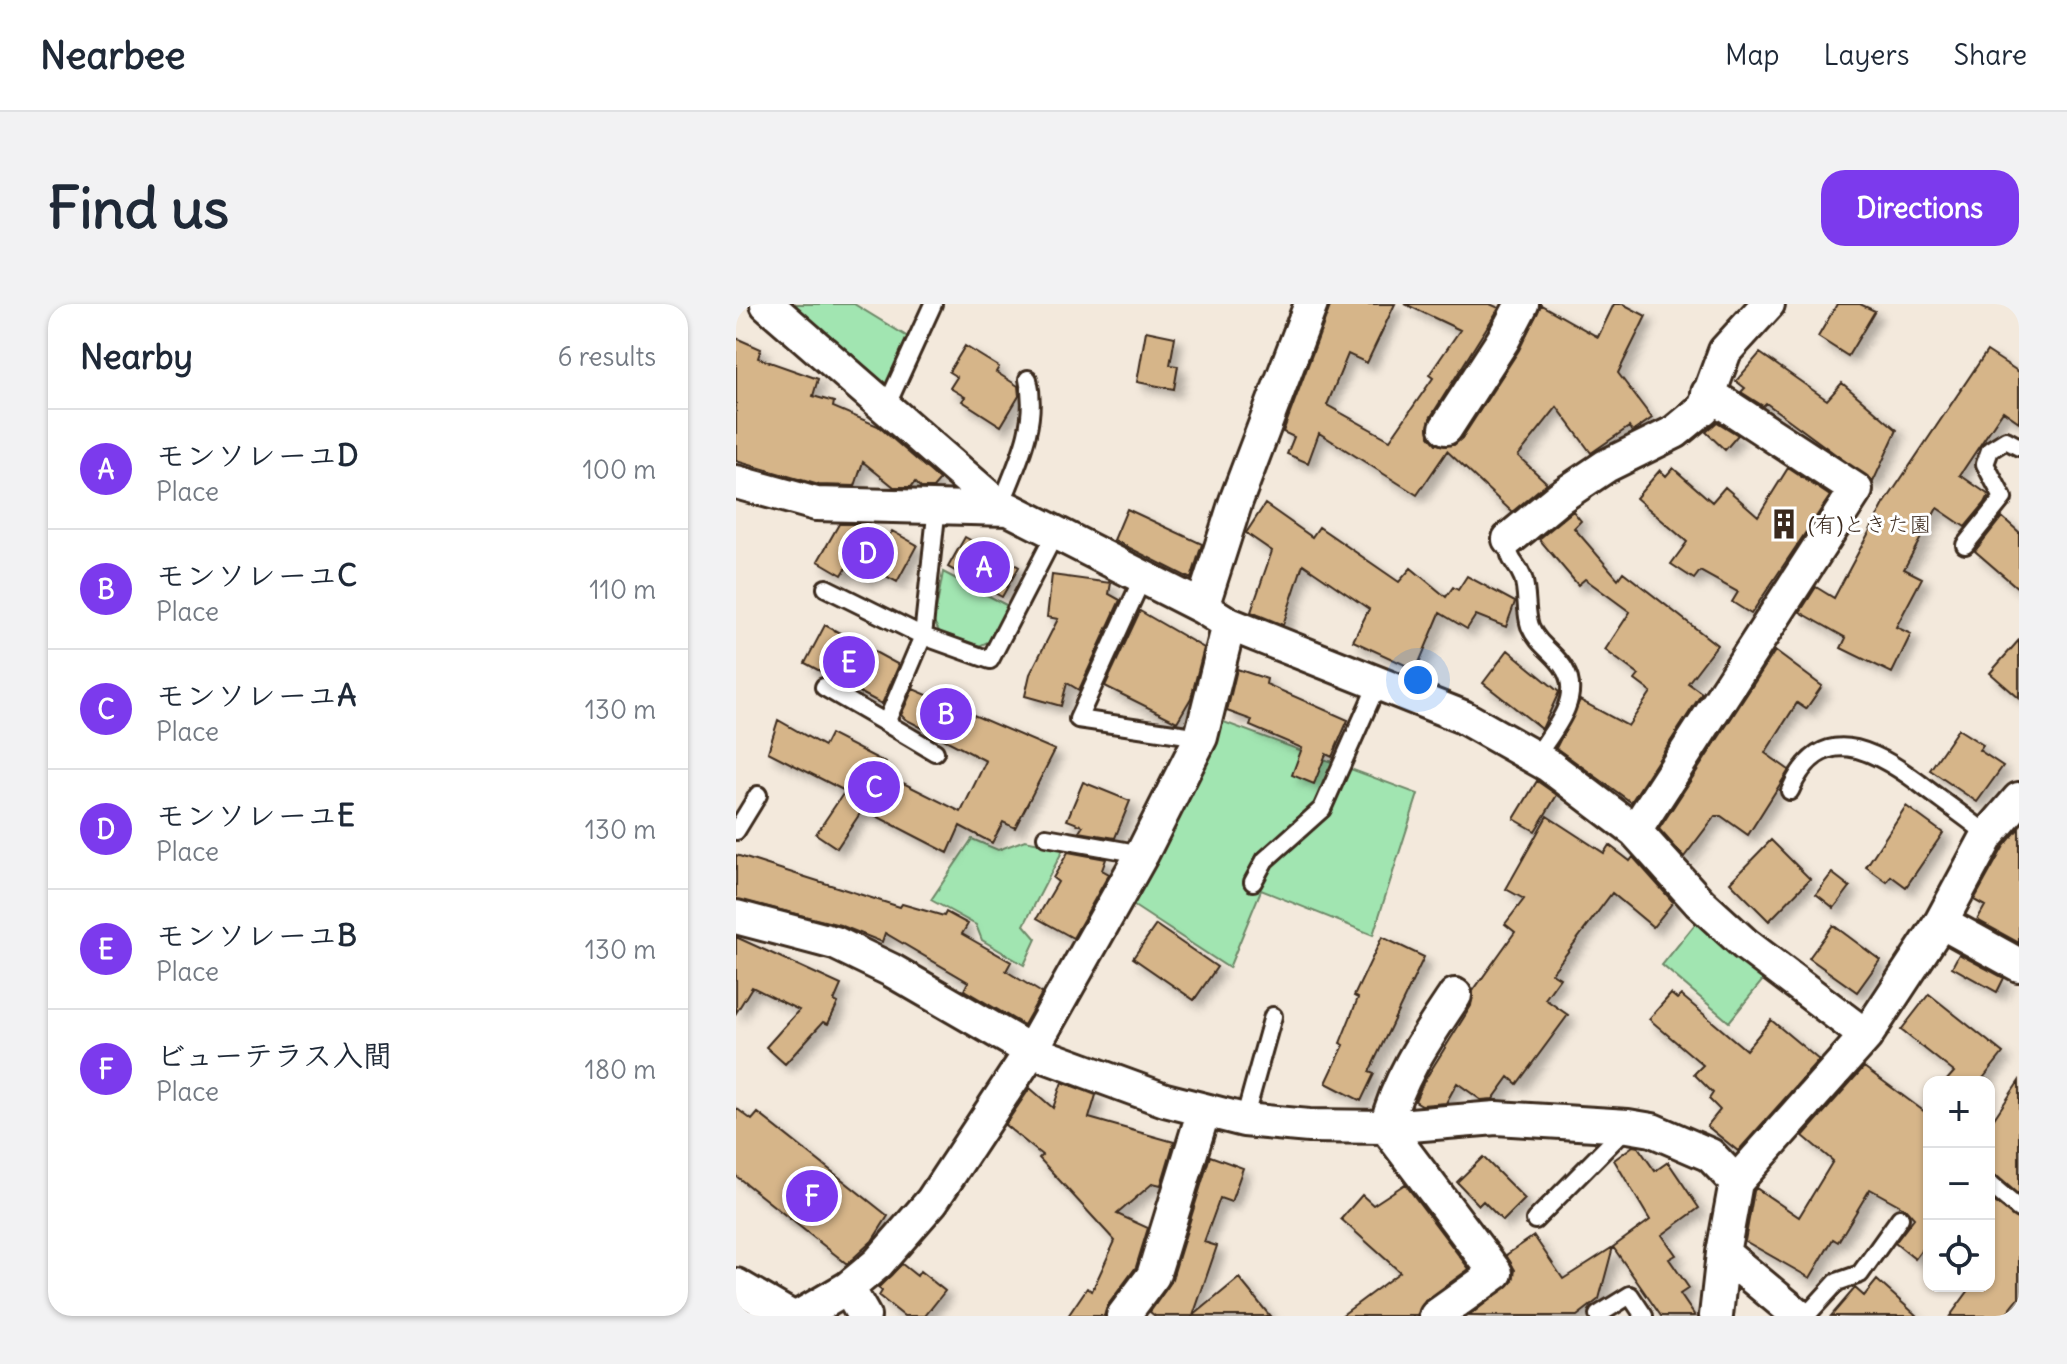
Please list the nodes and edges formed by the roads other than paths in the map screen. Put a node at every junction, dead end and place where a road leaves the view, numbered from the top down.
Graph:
1 (767, 304) edge
2 (933, 304) edge
3 (1311, 304) edge
4 (1522, 304) edge
5 (1768, 304) edge
6 (1028, 379) dead end
7 (1708, 393) junction
8 (885, 409) junction
9 (1446, 428) dead end
10 (2019, 447) edge
11 (736, 482) edge
12 (937, 506) junction
13 (1000, 507) junction
14 (1056, 532) junction
15 (1509, 539) joint
16 (1965, 545) dead end
17 (1143, 577) junction
18 (826, 588) dead end
19 (1202, 607) junction
20 (1229, 624) junction
21 (923, 636) junction
22 (1378, 683) junction
23 (824, 687) dead end
24 (886, 723) junction
25 (1201, 737) junction
26 (935, 752) dead end
27 (1535, 758) junction
28 (1790, 791) dead end
29 (758, 795) dead end
30 (2019, 799) edge
31 (736, 831) edge
32 (1635, 831) junction
33 (1988, 835) junction
34 (1046, 837) dead end
35 (1142, 854) junction
36 (1253, 882) dead end
37 (736, 917) edge
38 (1941, 922) junction
39 (2019, 965) edge
40 (1455, 995) dead end
41 (1273, 1016) dead end
42 (1866, 1036) junction
43 (1031, 1051) junction
44 (1204, 1110) junction
45 (1244, 1120) junction
46 (1628, 1126) junction
47 (1386, 1127) junction
48 (1736, 1182) junction
49 (1995, 1189) edge
50 (2019, 1209) edge
51 (1900, 1218) dead end
52 (1535, 1220) dead end
53 (1723, 1253) junction
54 (736, 1285) edge
55 (848, 1288) junction
56 (1598, 1315) edge
57 (789, 1316) edge
58 (800, 1316) edge
59 (864, 1316) edge
60 (1123, 1316) edge
61 (1436, 1316) edge
62 (1644, 1316) edge
63 (1716, 1316) edge
64 (1799, 1316) edge
65 (1806, 1316) edge

1 - 8 street
2 - 8 lane
3 - 19 street
4 - 9 street
5 - 7 street
6 - 13 lane
7 - 15 street
7 - 32 street
8 - 13 street
10 - 16 lane
11 - 12 street
12 - 13 street
12 - 21 lane
13 - 14 street
14 - 17 street
14 - 21 lane
15 - 27 lane
17 - 19 street
17 - 25 lane
18 - 21 lane
19 - 20 street
20 - 22 street
20 - 25 street
21 - 24 lane
22 - 27 street
22 - 36 lane
23 - 24 lane
24 - 26 lane
25 - 35 street
27 - 32 street
28 - 33 lane
29 - 31 lane
30 - 33 street
32 - 42 street
33 - 38 street
34 - 35 lane
35 - 43 street
37 - 43 street
38 - 39 street
38 - 42 street
40 - 47 street
41 - 45 lane
42 - 48 street
43 - 44 street
43 - 55 street
44 - 45 street
44 - 60 street
45 - 47 street
46 - 47 street
46 - 48 street
46 - 52 lane
47 - 61 street
48 - 53 street
49 - 50 lane
51 - 65 lane
53 - 63 street
53 - 64 street
54 - 57 street
55 - 58 street
55 - 59 street
56 - 62 lane

